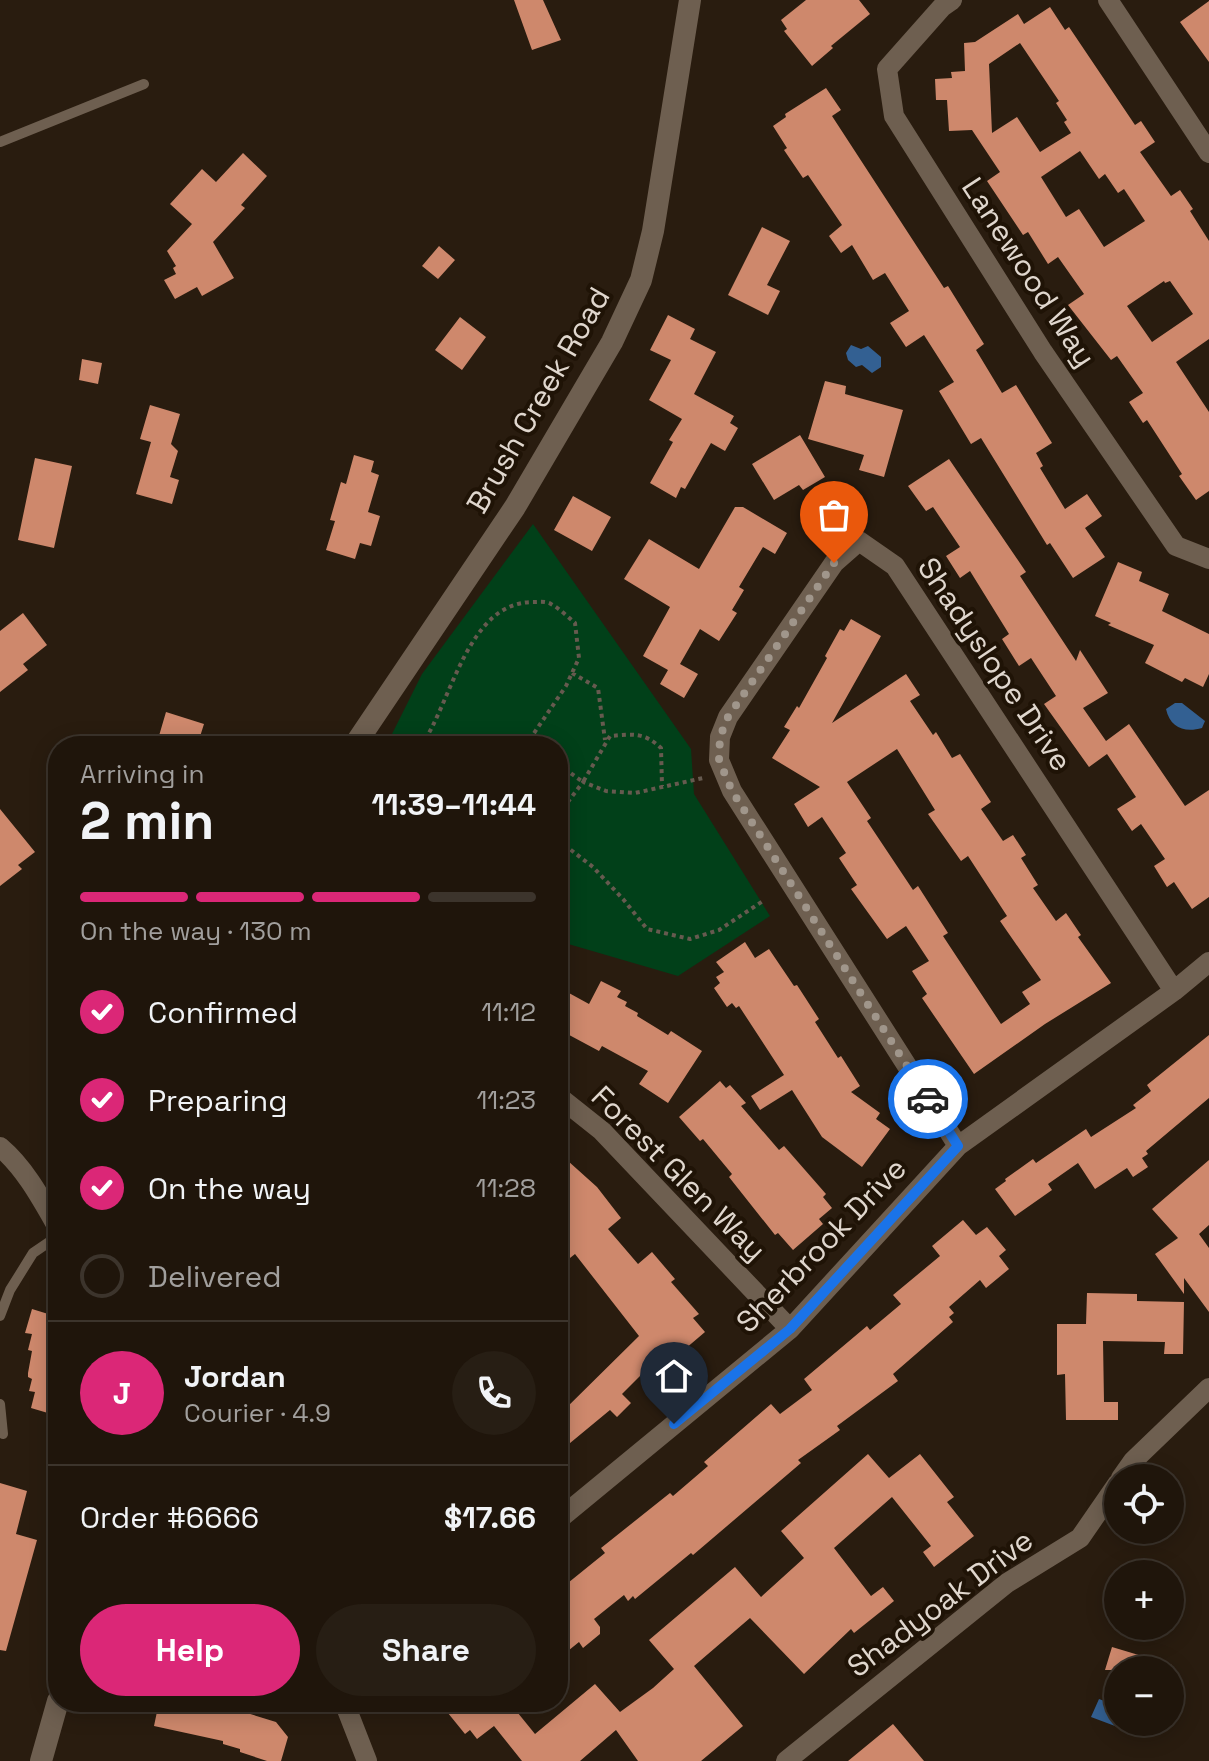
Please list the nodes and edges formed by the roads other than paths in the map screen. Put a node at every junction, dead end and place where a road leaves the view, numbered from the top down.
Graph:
1 (690, 0) edge
2 (952, 0) edge
3 (1108, 0) edge
4 (144, 84) dead end
5 (0, 142) edge
6 (1209, 153) edge
7 (1209, 559) edge
8 (361, 736) edge
9 (1209, 962) edge
10 (1174, 991) junction
11 (568, 1104) edge
12 (958, 1146) junction
13 (0, 1147) edge
14 (48, 1212) edge
15 (48, 1243) edge
16 (0, 1316) edge
17 (790, 1329) junction
18 (1209, 1388) edge
19 (0, 1404) edge
20 (3, 1434) dead end
21 (1131, 1464) edge
22 (1104, 1503) edge
23 (568, 1512) edge
24 (55, 1712) edge
25 (348, 1712) edge
26 (41, 1761) edge
27 (367, 1761) edge
28 (786, 1761) edge

1 - 8 street, Brush Creek Road
2 - 7 street, Lanewood Way
3 - 6 street
4 - 5 lane
9 - 10 street, Sherbrook Drive
10 - 12 street, Sherbrook Drive
10 - 12 street, Shadyslope Drive
11 - 17 street, Forest Glen Way
12 - 17 street, Sherbrook Drive
13 - 14 street
15 - 16 lane
17 - 23 street, Sherbrook Drive
18 - 21 street, Shadyoak Drive
19 - 20 lane
22 - 28 street, Shadyoak Drive
24 - 26 street
25 - 27 street

